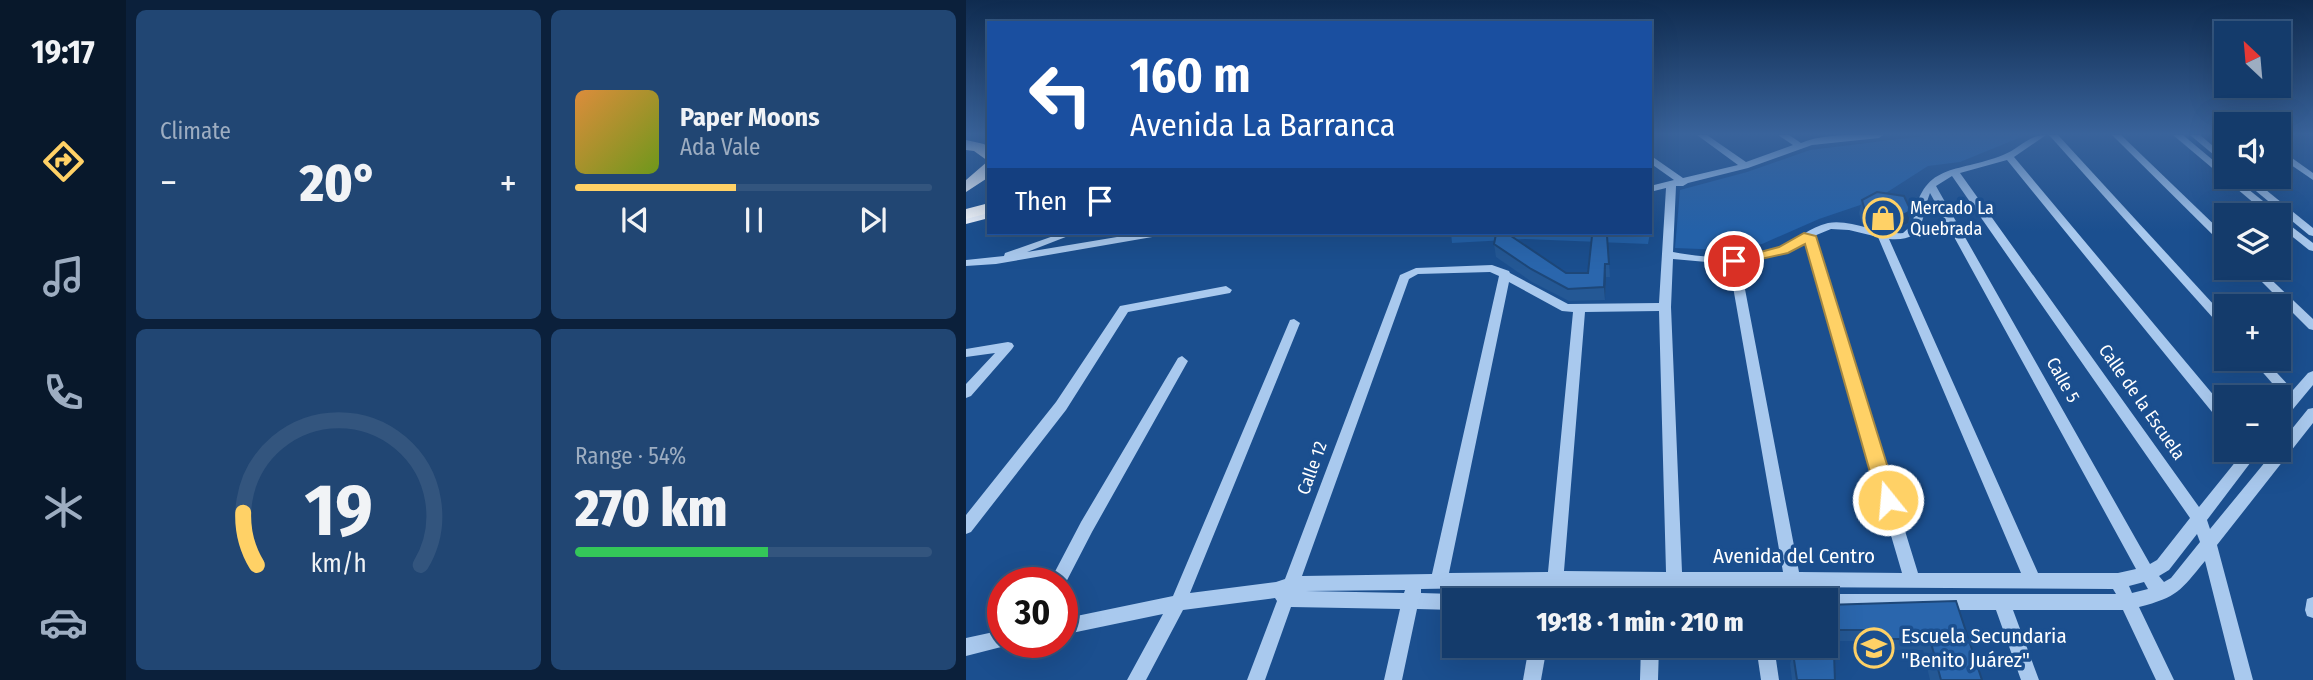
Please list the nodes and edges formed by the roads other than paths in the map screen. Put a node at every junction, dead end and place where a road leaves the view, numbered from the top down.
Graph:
1 (1659, 167) edge
2 (1742, 167) edge
3 (1972, 167) edge
4 (2017, 167) edge
5 (2082, 167) edge
6 (2149, 167) edge
7 (987, 169) edge
8 (1954, 172) junction
9 (987, 181) edge
10 (1677, 184) junction
11 (1931, 184) junction
12 (966, 189) edge
13 (1652, 189) edge
14 (2242, 189) edge
15 (2259, 189) edge
16 (987, 201) edge
17 (2259, 203) edge
18 (966, 206) edge
19 (987, 209) edge
20 (966, 214) edge
21 (987, 215) edge
22 (966, 220) edge
23 (2214, 230) edge
24 (2291, 230) edge
25 (2313, 233) edge
26 (1064, 235) edge
27 (1146, 235) edge
28 (1809, 236) junction
29 (1883, 237) junction
30 (2313, 248) edge
31 (1668, 256) junction
32 (996, 261) junction
33 (1734, 261) junction
34 (966, 263) edge
35 (1505, 273) junction
36 (2265, 280) edge
37 (1227, 290) dead end
38 (1665, 307) junction
39 (1579, 309) junction
40 (2214, 312) edge
41 (1294, 323) dead end
42 (2313, 326) edge
43 (966, 353) edge
44 (1182, 361) dead end
45 (2268, 371) edge
46 (2313, 376) edge
47 (966, 393) edge
48 (2293, 398) junction
49 (2291, 401) edge
50 (2214, 405) edge
51 (2313, 413) edge
52 (2242, 462) edge
53 (2198, 517) junction
54 (966, 527) edge
55 (2208, 543) junction
56 (1066, 567) edge
57 (2147, 574) junction
58 (1674, 578) junction
59 (1555, 579) junction
60 (1755, 579) junction
61 (1792, 579) junction
62 (1912, 579) junction
63 (2032, 579) junction
64 (1415, 581) junction
65 (1439, 581) junction
66 (2118, 581) junction
67 (1551, 588) edge
68 (1757, 588) edge
69 (1285, 591) junction
70 (2162, 593) junction
71 (1442, 601) edge
72 (1411, 602) junction
73 (2003, 602) junction
74 (2128, 602) junction
75 (1178, 603) junction
76 (1838, 603) edge
77 (2313, 605) edge
78 (2313, 610) edge
79 (1078, 624) edge
80 (987, 642) edge
81 (966, 647) edge
82 (1536, 658) edge
83 (1650, 658) edge
84 (1767, 658) edge
85 (1136, 680) edge
86 (1256, 680) edge
87 (1393, 680) edge
88 (1532, 680) edge
89 (1650, 680) edge
90 (1770, 680) edge
91 (2030, 680) edge
92 (2165, 680) edge
93 (2244, 680) edge

1 - 10 street
2 - 10 street
3 - 8 street
4 - 50 street
5 - 40 street
6 - 23 street
7 - 12 highway
8 - 11 street
8 - 53 street, Calle de la Escuela
9 - 12 highway
10 - 13 street
10 - 31 street
11 - 29 street
11 - 57 street, Calle 5
14 - 17 street
15 - 25 street
16 - 18 highway
19 - 20 highway
21 - 22 main road
24 - 30 street
26 - 32 street
27 - 32 street
28 - 29 street
28 - 33 street
28 - 62 street
29 - 63 street
31 - 33 street
31 - 38 street
32 - 34 street
33 - 61 street
35 - 39 street
35 - 65 street
35 - 69 street, Calle 12
36 - 42 street
37 - 54 street
38 - 39 street
38 - 58 street
39 - 59 street
41 - 75 street
43 - 47 street
44 - 56 street
45 - 48 street
46 - 48 street
48 - 49 street
51 - 55 street
52 - 53 street, Avenida del Centro
53 - 55 street, Calle de la Escuela
53 - 57 street, Avenida del Centro
55 - 70 street
55 - 93 street, Calle de la Escuela
57 - 66 street, Avenida del Centro
57 - 70 street, Calle 5
58 - 59 street, Avenida del Centro
58 - 60 street, Avenida del Centro
59 - 65 street, Avenida del Centro
59 - 67 street
60 - 61 street, Avenida del Centro
60 - 68 street
61 - 62 street, Avenida del Centro
62 - 63 street, Avenida del Centro
63 - 66 street, Avenida del Centro
64 - 65 street, Avenida del Centro
64 - 69 street, Avenida del Centro
64 - 72 street
66 - 74 street
69 - 72 street, Avenida del Centro
69 - 75 street, Avenida del Centro
69 - 86 street, Calle 12
70 - 74 street
71 - 72 street, Avenida del Centro
72 - 87 street
73 - 74 street
73 - 76 street
73 - 91 street
74 - 92 street
75 - 79 street, Avenida del Centro
75 - 85 street
77 - 78 street
80 - 81 street
82 - 88 street
83 - 89 street
84 - 90 street

